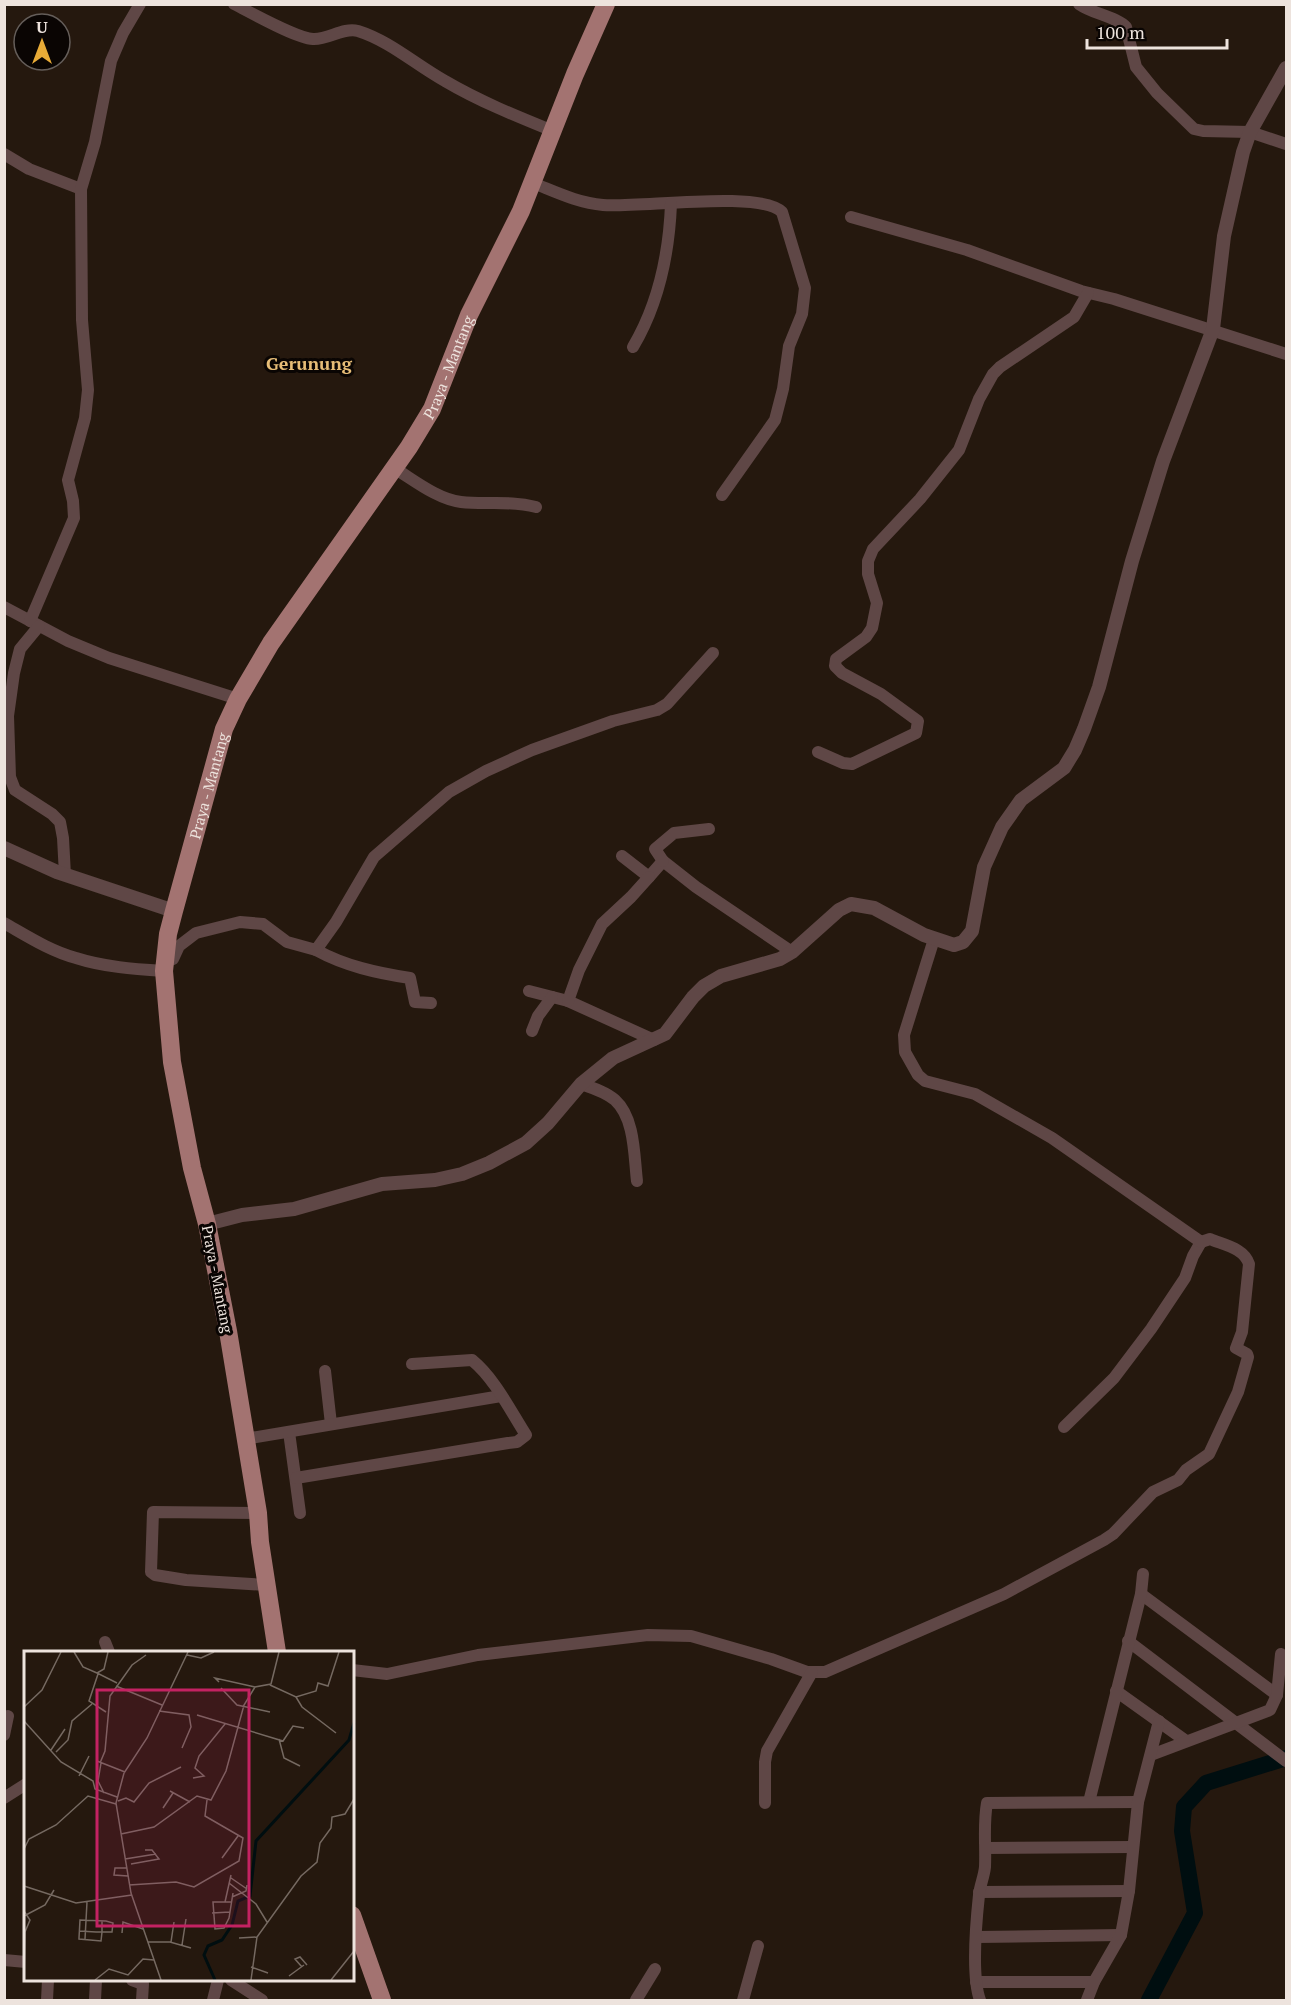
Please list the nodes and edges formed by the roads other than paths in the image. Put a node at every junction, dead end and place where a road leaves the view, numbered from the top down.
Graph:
1 (140, 4) edge
2 (234, 4) edge
3 (606, 4) edge
4 (1079, 4) edge
5 (1287, 68) edge
6 (553, 131) junction
7 (1250, 132) junction
8 (1287, 144) edge
9 (4, 154) edge
10 (533, 183) junction
11 (81, 189) junction
12 (671, 204) junction
13 (851, 217) dead end
14 (1088, 293) junction
15 (1213, 329) junction
16 (633, 347) dead end
17 (1287, 354) edge
18 (394, 468) junction
19 (722, 495) dead end
20 (536, 507) dead end
21 (4, 607) edge
22 (35, 623) junction
23 (713, 653) dead end
24 (238, 699) junction
25 (818, 752) dead end
26 (709, 829) dead end
27 (4, 848) edge
28 (622, 856) dead end
29 (663, 861) junction
30 (65, 875) junction
31 (649, 877) junction
32 (174, 911) junction
33 (4, 923) edge
34 (934, 939) junction
35 (316, 950) junction
36 (792, 952) junction
37 (164, 967) junction
38 (529, 991) dead end
39 (552, 997) junction
40 (568, 1001) junction
41 (431, 1003) dead end
42 (532, 1031) dead end
43 (654, 1040) junction
44 (582, 1084) junction
45 (637, 1181) dead end
46 (207, 1224) junction
47 (1201, 1242) junction
48 (412, 1364) dead end
49 (325, 1371) dead end
50 (501, 1396) junction
51 (331, 1424) junction
52 (1064, 1427) dead end
53 (289, 1431) junction
54 (245, 1439) junction
55 (296, 1478) junction
56 (258, 1513) junction
57 (300, 1513) dead end
58 (1143, 1574) dead end
59 (266, 1585) junction
60 (1141, 1594) junction
61 (1128, 1641) junction
62 (277, 1651) edge
63 (1281, 1654) dead end
64 (354, 1670) edge
65 (812, 1672) junction
66 (1116, 1692) junction
67 (1277, 1695) junction
68 (8, 1716) dead end
69 (1159, 1721) junction
70 (1234, 1723) junction
71 (4, 1735) edge
72 (1186, 1741) junction
73 (1151, 1755) junction
74 (1287, 1761) edge
75 (24, 1785) edge
76 (4, 1798) edge
77 (1089, 1802) junction
78 (1138, 1802) junction
79 (765, 1803) dead end
80 (1133, 1847) junction
81 (986, 1848) junction
82 (1129, 1891) junction
83 (979, 1892) junction
84 (354, 1921) edge
85 (1121, 1935) junction
86 (977, 1937) junction
87 (758, 1946) dead end
88 (4, 1960) edge
89 (24, 1962) edge
90 (655, 1969) dead end
91 (48, 1981) edge
92 (96, 1981) edge
93 (135, 1981) edge
94 (218, 1981) edge
95 (232, 1981) edge
96 (976, 1983) junction
97 (1094, 1983) junction
98 (47, 2001) edge
99 (95, 2001) edge
100 (142, 2001) edge
101 (213, 2001) edge
102 (262, 2001) edge
103 (382, 2001) edge
104 (636, 2001) edge
105 (743, 2001) edge
106 (981, 2001) edge
107 (1087, 2001) edge

1 - 11 street
2 - 6 street
3 - 6 main road, Praya - Mantang
4 - 7 street
5 - 7 street
6 - 10 main road, Praya - Mantang
7 - 8 street
7 - 15 street
9 - 11 street
10 - 12 street
10 - 18 main road, Praya - Mantang
11 - 22 street
12 - 16 street
12 - 19 street
13 - 14 street
14 - 15 street
14 - 25 street
15 - 17 street
15 - 34 street
18 - 20 street
18 - 24 main road, Praya - Mantang
21 - 22 street
22 - 24 street
22 - 30 street
23 - 35 street
24 - 32 main road, Praya - Mantang
26 - 29 street
27 - 30 street
28 - 31 street
29 - 31 street
29 - 36 street
30 - 32 street
31 - 40 street
32 - 37 main road, Praya - Mantang
33 - 37 street
34 - 36 street
34 - 47 street
35 - 37 street
35 - 41 street
36 - 43 street
37 - 46 main road, Praya - Mantang
38 - 39 street
39 - 40 street
39 - 42 street
40 - 43 street
43 - 44 street
44 - 45 street
44 - 46 street
46 - 54 main road, Praya - Mantang
47 - 52 street
47 - 65 street
48 - 50 street
49 - 51 street
50 - 51 street
50 - 55 street
51 - 53 street
53 - 54 street
53 - 55 street
54 - 56 main road, Praya - Mantang
55 - 57 street
56 - 59 main road, Praya - Mantang
56 - 59 street
58 - 60 street
59 - 62 main road, Praya - Mantang
60 - 61 street
60 - 67 street
61 - 66 street
61 - 70 street
63 - 67 street
64 - 65 street
65 - 79 street
66 - 69 street
66 - 77 street
67 - 70 street
68 - 71 street
69 - 72 street
69 - 73 street
70 - 72 street
70 - 74 street
72 - 73 street
73 - 78 street
75 - 76 street
77 - 78 street
77 - 81 street
78 - 80 street
80 - 81 street
80 - 82 street
81 - 83 street
82 - 83 street
82 - 85 street
83 - 86 street
84 - 103 main road
85 - 86 street
85 - 97 street
86 - 96 street
87 - 105 street
88 - 89 street
90 - 104 street
91 - 98 street
92 - 99 street
93 - 100 street
94 - 101 street
95 - 102 street
96 - 97 street
96 - 106 street
97 - 107 street

